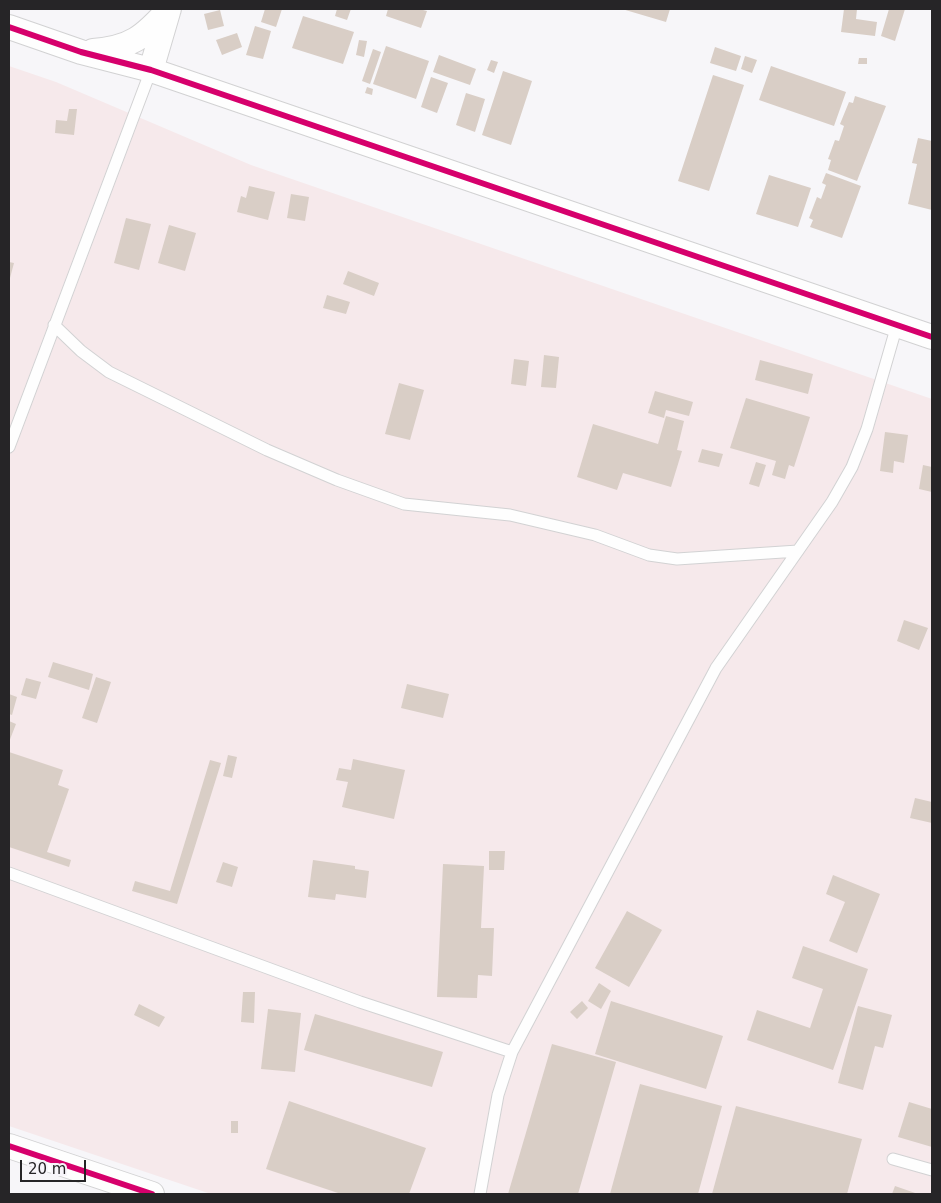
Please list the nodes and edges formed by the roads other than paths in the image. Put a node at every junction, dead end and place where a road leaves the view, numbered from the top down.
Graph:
1 (169, 9) edge
2 (9, 27) edge
3 (81, 52) junction
4 (151, 70) junction
5 (54, 325) junction
6 (897, 325) junction
7 (932, 337) edge
8 (9, 447) edge
9 (798, 550) junction
10 (9, 873) edge
11 (512, 1052) junction
12 (9, 1146) edge
13 (894, 1159) dead end
14 (932, 1170) edge
15 (152, 1194) edge
16 (480, 1194) edge

1 - 3 street
1 - 4 street
2 - 3 street
3 - 4 street
4 - 5 lane
4 - 6 street
5 - 8 lane
5 - 9 lane
6 - 7 street
6 - 9 lane
9 - 11 lane
10 - 11 lane
11 - 16 lane
12 - 15 street
13 - 14 lane

